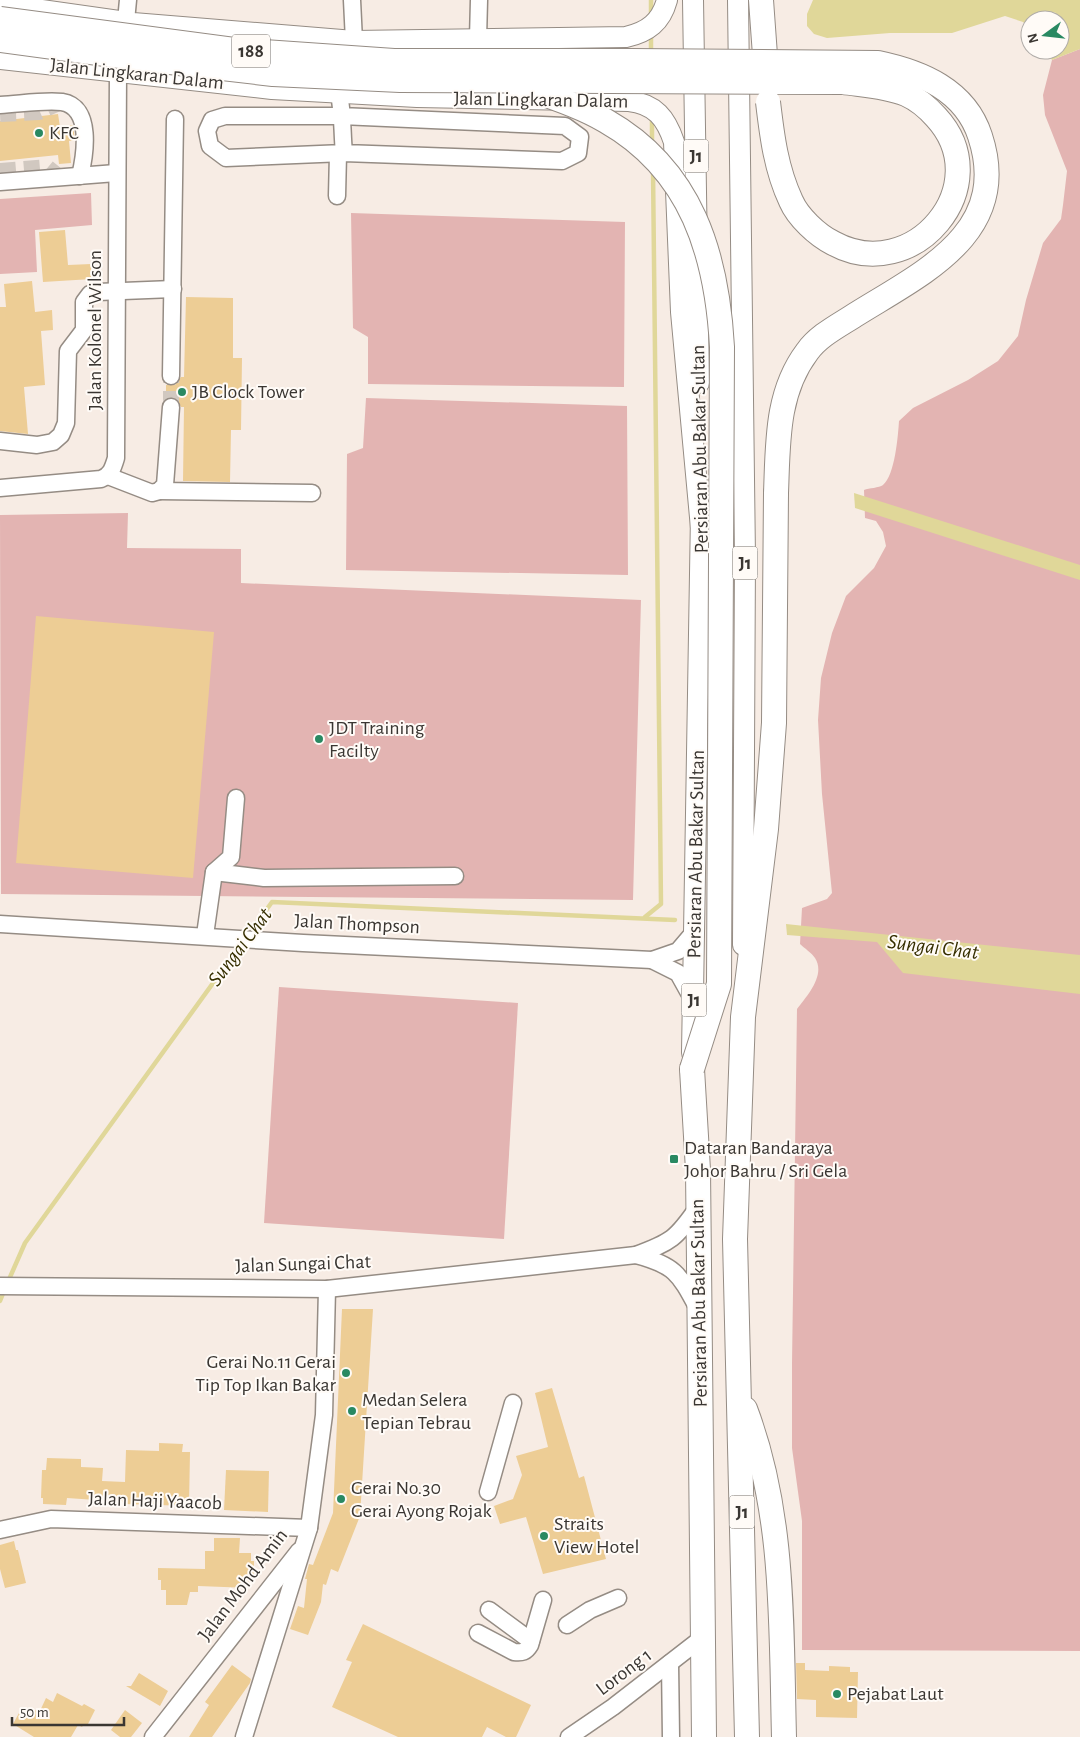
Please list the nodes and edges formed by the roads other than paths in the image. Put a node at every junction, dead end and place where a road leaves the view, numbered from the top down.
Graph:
1 (128, 0) edge
2 (352, 0) edge
3 (479, 0) edge
4 (668, 0) edge
5 (693, 0) edge
6 (738, 0) edge
7 (761, 0) edge
8 (0, 4) edge
9 (0, 19) edge
10 (126, 21) junction
11 (478, 39) junction
12 (0, 40) edge
13 (354, 41) junction
14 (0, 58) edge
15 (503, 70) junction
16 (118, 73) junction
17 (340, 100) junction
18 (0, 105) edge
19 (175, 119) dead end
20 (341, 154) junction
21 (116, 173) junction
22 (80, 176) junction
23 (0, 182) edge
24 (337, 196) dead end
25 (173, 289) junction
26 (116, 292) junction
27 (171, 376) tunnel mouth
28 (170, 407) tunnel mouth
29 (0, 441) edge
30 (108, 476) junction
31 (0, 488) edge
32 (159, 491) junction
33 (312, 493) dead end
34 (701, 528) junction
35 (236, 798) dead end
36 (214, 872) junction
37 (455, 876) dead end
38 (0, 924) edge
39 (695, 931) junction
40 (211, 936) junction
41 (652, 960) junction
42 (694, 1000) junction
43 (743, 1017) junction
44 (692, 1069) junction
45 (698, 1208) junction
46 (636, 1255) junction
47 (0, 1286) edge
48 (327, 1289) junction
49 (700, 1311) junction
50 (739, 1394) junction
51 (513, 1403) dead end
52 (488, 1492) dead end
53 (309, 1528) junction
54 (0, 1530) edge
55 (304, 1544) junction
56 (618, 1598) dead end
57 (543, 1600) dead end
58 (489, 1610) dead end
59 (567, 1625) dead end
60 (478, 1633) dead end
61 (702, 1638) junction
62 (531, 1641) junction
63 (670, 1663) junction
64 (153, 1737) edge
65 (244, 1737) edge
66 (569, 1737) edge
67 (671, 1737) edge
68 (704, 1737) edge
69 (747, 1737) edge
70 (784, 1737) edge

1 - 10 street
2 - 13 street
3 - 11 street
4 - 11 main road
5 - 34 main road, Persiaran Abu Bakar Sultan / J1
6 - 43 main road, Persiaran Abu Bakar Sultan / J1
7 - 15 highway, bridge
8 - 10 main road
9 - 15 highway, 188, bridge
10 - 13 main road
11 - 13 main road
12 - 15 highway, 188, bridge
13 - 17 main road
14 - 16 main road, Jalan Lingkaran Dalam
15 - 43 highway, bridge
15 - 44 highway, bridge
16 - 17 main road, Jalan Lingkaran Dalam
16 - 21 street, Jalan Kolonel Wilson
17 - 20 street
17 - 20 street
17 - 20 street
17 - 34 main road, Jalan Lingkaran Dalam
18 - 22 street
19 - 25 street
20 - 24 street
21 - 22 street
21 - 26 street, Jalan Kolonel Wilson
22 - 23 street
25 - 26 street
25 - 27 street
26 - 29 street
26 - 30 street, Jalan Kolonel Wilson
28 - 32 street
30 - 31 street
30 - 32 street
32 - 33 street
34 - 39 main road, Persiaran Abu Bakar Sultan / J1
35 - 36 street
36 - 37 street
36 - 40 street
38 - 40 street, Jalan Thompson
39 - 41 street, Jalan Thompson
39 - 42 main road, Persiaran Abu Bakar Sultan / J1
40 - 41 street, Jalan Thompson
41 - 42 street, Jalan Thompson
42 - 44 main road, Persiaran Abu Bakar Sultan / J1
43 - 50 highway, Persiaran Abu Bakar Sultan / J1
44 - 45 highway, Persiaran Abu Bakar Sultan / J1
45 - 46 street, Jalan Sungai Chat
45 - 49 highway, Persiaran Abu Bakar Sultan / J1
46 - 48 street, Jalan Sungai Chat
46 - 49 street, Jalan Sungai Chat
47 - 48 street, Jalan Sungai Chat
48 - 53 street, Jalan Mohd Amin
49 - 61 highway, Persiaran Abu Bakar Sultan / J1
50 - 69 highway, Persiaran Abu Bakar Sultan / J1
50 - 70 highway
51 - 52 street
53 - 54 street, Jalan Haji Yaacob
53 - 55 street, Jalan Mohd Amin
55 - 64 street, Jalan Mohd Amin
55 - 65 street
56 - 59 street
57 - 62 street
58 - 62 street
60 - 62 street
61 - 63 street, Lorong 1
61 - 68 highway, Persiaran Abu Bakar Sultan / J1
63 - 66 street, Lorong 1
63 - 67 street

